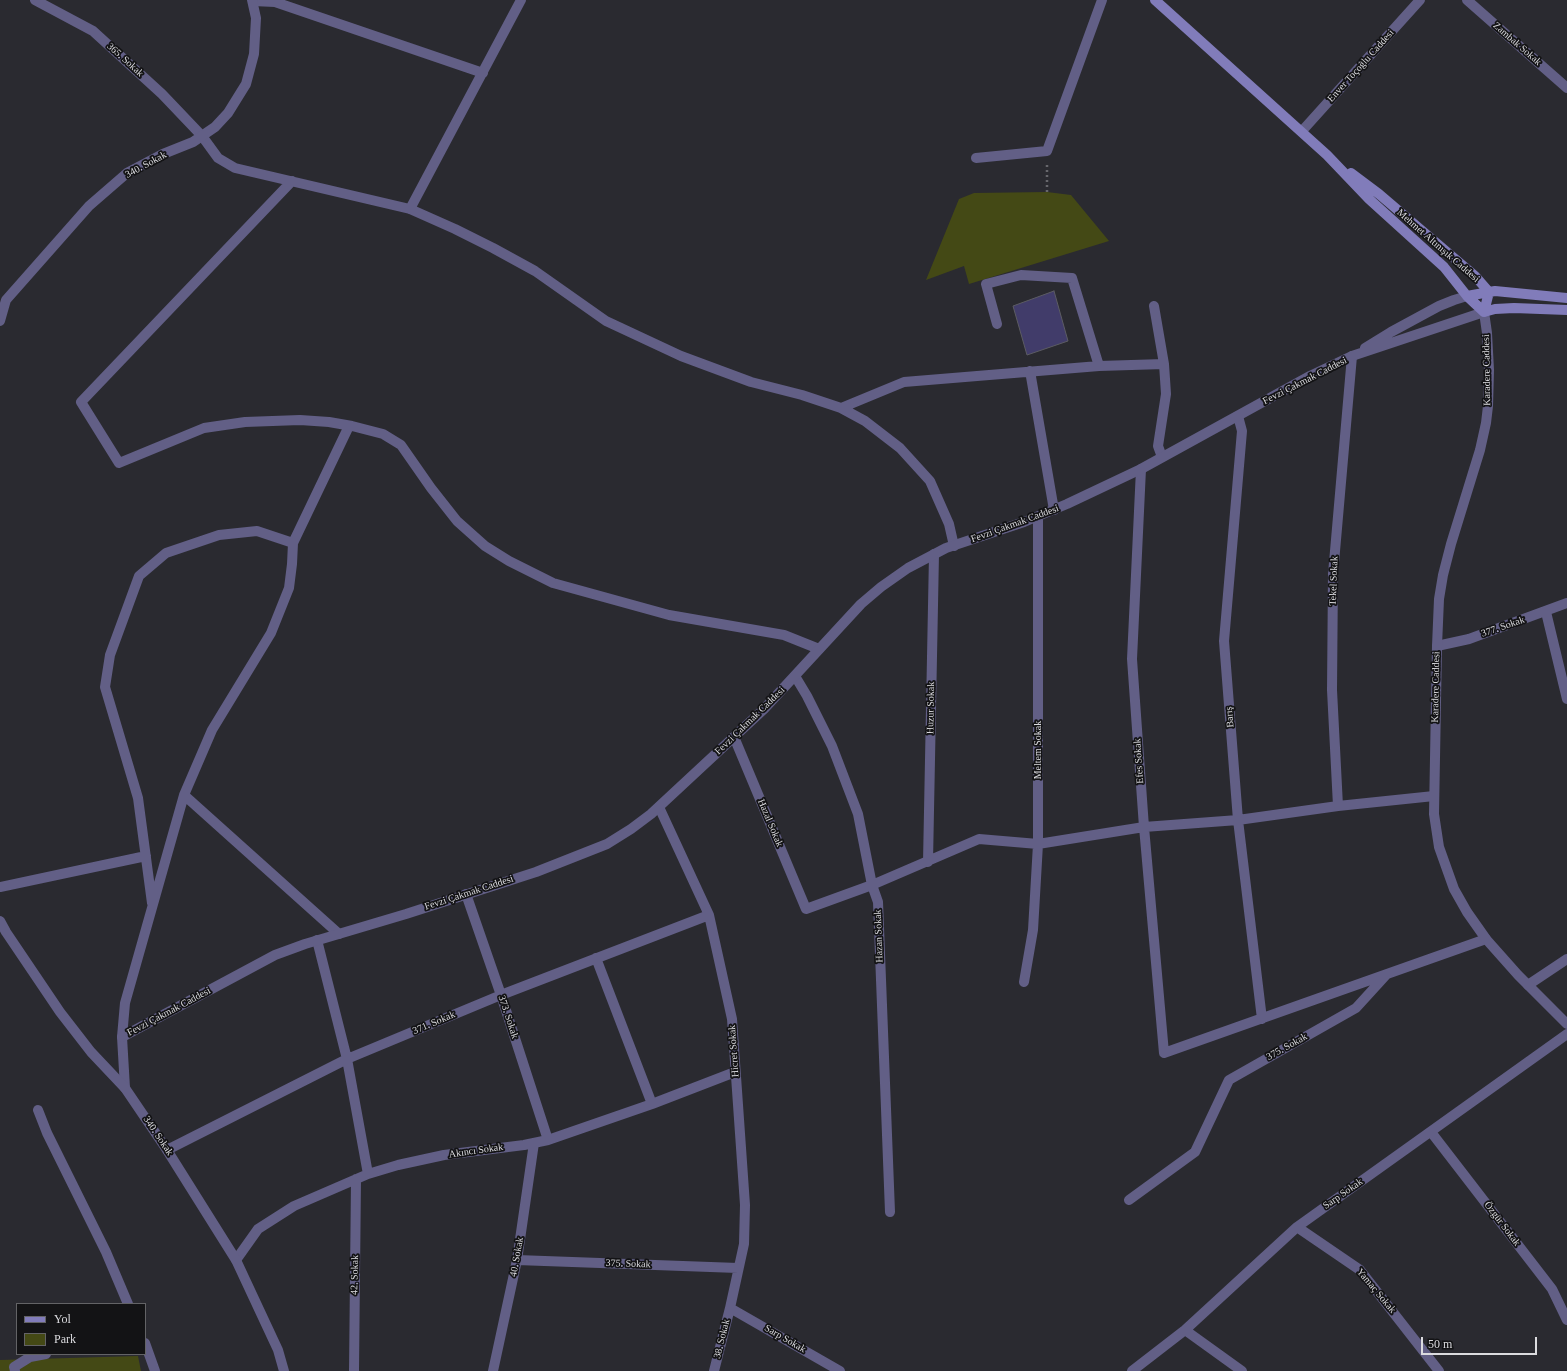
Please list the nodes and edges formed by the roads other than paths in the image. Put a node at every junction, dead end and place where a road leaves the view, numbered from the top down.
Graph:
1 (35, 0) edge
2 (252, 0) edge
3 (521, 0) edge
4 (1102, 0) edge
5 (1155, 0) edge
6 (1420, 0) edge
7 (1467, 0) edge
8 (483, 72) junction
9 (1567, 88) edge
10 (1302, 132) junction
11 (202, 136) junction
12 (1327, 155) junction
13 (976, 158) dead end
14 (292, 181) junction
15 (410, 209) junction
16 (1489, 292) junction
17 (1467, 296) junction
18 (1567, 298) edge
19 (3, 301) edge
20 (1154, 306) dead end
21 (1567, 310) edge
22 (1484, 312) junction
23 (0, 321) edge
24 (997, 324) dead end
25 (1352, 356) junction
26 (1164, 364) junction
27 (1099, 366) junction
28 (1030, 371) junction
29 (841, 408) junction
30 (1238, 416) junction
31 (349, 426) junction
32 (1162, 457) junction
33 (1141, 469) junction
34 (1054, 510) junction
35 (1038, 517) junction
36 (293, 543) junction
37 (954, 546) junction
38 (934, 554) junction
39 (1567, 604) edge
40 (1546, 612) junction
41 (1437, 646) junction
42 (819, 648) junction
43 (794, 676) junction
44 (1567, 698) edge
45 (734, 737) junction
46 (184, 795) junction
47 (1434, 796) junction
48 (1338, 806) junction
49 (659, 807) junction
50 (1238, 820) junction
51 (1144, 827) junction
52 (1038, 844) junction
53 (146, 856) junction
54 (928, 862) junction
55 (872, 885) junction
56 (0, 887) edge
57 (466, 894) junction
58 (153, 907) junction
59 (709, 915) junction
60 (0, 920) edge
61 (339, 934) junction
62 (1486, 939) junction
63 (317, 940) junction
64 (596, 958) junction
65 (1567, 958) edge
66 (1387, 974) junction
67 (1024, 982) dead end
68 (1528, 985) junction
69 (501, 995) junction
70 (1262, 1019) junction
71 (1567, 1024) edge
72 (1567, 1034) edge
73 (122, 1037) junction
74 (347, 1060) junction
75 (735, 1072) junction
76 (125, 1088) junction
77 (652, 1104) junction
78 (38, 1110) dead end
79 (1431, 1132) junction
80 (548, 1140) junction
81 (534, 1143) junction
82 (168, 1150) junction
83 (368, 1174) junction
84 (356, 1179) junction
85 (1129, 1200) dead end
86 (890, 1212) dead end
87 (1297, 1227) junction
88 (236, 1260) junction
89 (518, 1260) junction
90 (738, 1268) junction
91 (128, 1303) edge
92 (730, 1308) junction
93 (1567, 1320) edge
94 (1185, 1330) junction
95 (146, 1346) edge
96 (41, 1355) edge
97 (15, 1371) edge
98 (155, 1371) edge
99 (284, 1371) edge
100 (354, 1371) edge
101 (493, 1371) edge
102 (714, 1371) edge
103 (840, 1371) edge
104 (1132, 1371) edge
105 (1242, 1371) edge
106 (1439, 1371) edge

1 - 11 street, 365. Sokak
2 - 8 street
2 - 11 street, 340. Sokak
3 - 8 street
4 - 13 street
5 - 10 main road, Mehmet Altınışık Caddesi
6 - 10 street, Enver Toçoğlu Caddesi
7 - 9 street, Zambak Sokak
8 - 15 street
10 - 12 main road, Mehmet Altınışık Caddesi
11 - 14 street, 365. Sokak
11 - 19 street, 340. Sokak
12 - 16 main road, Mehmet Altınışık Caddesi
12 - 17 main road, Mehmet Altınışık Caddesi
14 - 15 street, 365. Sokak
14 - 31 street
15 - 29 street, 365. Sokak
16 - 17 main road, Fevzi Çakmak Caddesi
16 - 18 main road, Fevzi Çakmak Caddesi
16 - 22 main road
17 - 22 main road, Mehmet Altınışık Caddesi
17 - 25 street, Fevzi Çakmak Caddesi
19 - 23 street, 340. Sokak
20 - 26 street
21 - 22 main road, Fevzi Çakmak Caddesi
22 - 25 street, Fevzi Çakmak Caddesi
22 - 41 street, Karadere Caddesi
24 - 27 street
25 - 30 street, Fevzi Çakmak Caddesi
25 - 48 street, Tekel Sokak
26 - 27 street
26 - 32 street
27 - 28 street
28 - 29 street
28 - 34 street
29 - 37 street, 365. Sokak
30 - 32 street, Fevzi Çakmak Caddesi
30 - 50 street, Barış
31 - 36 street
31 - 42 street
32 - 33 street, Fevzi Çakmak Caddesi
33 - 34 street, Fevzi Çakmak Caddesi
33 - 51 street, Efes Sokak
34 - 35 street, Fevzi Çakmak Caddesi
35 - 37 street, Fevzi Çakmak Caddesi
35 - 52 street, Meltem Sokak
36 - 46 street
36 - 53 street
37 - 38 street, Fevzi Çakmak Caddesi
38 - 42 street, Fevzi Çakmak Caddesi
38 - 54 street, Huzur Sokak
39 - 40 street, 377. Sokak
40 - 41 street, 377. Sokak
40 - 44 street
41 - 47 street, Karadere Caddesi
42 - 43 street, Fevzi Çakmak Caddesi
43 - 45 street, Fevzi Çakmak Caddesi
43 - 55 street, Hazan Sokak
45 - 49 street, Fevzi Çakmak Caddesi
45 - 55 street, Hazal Sokak
46 - 58 street
46 - 61 street
47 - 48 street
47 - 62 street, Karadere Caddesi
48 - 50 street
49 - 57 street, Fevzi Çakmak Caddesi
49 - 59 street, Hicret Sokak
50 - 51 street
50 - 70 street, Barış
51 - 52 street
51 - 70 street, Efes Sokak
52 - 54 street
52 - 67 street, Meltem Sokak
53 - 56 street
53 - 58 street
54 - 55 street
55 - 86 street, Hazan Sokak
57 - 61 street, Fevzi Çakmak Caddesi
57 - 69 street, 373. Sokak
58 - 73 street
59 - 64 street, 371. Sokak
59 - 75 street, Hicret Sokak
60 - 76 street, 340. Sokak
61 - 63 street, Fevzi Çakmak Caddesi
62 - 66 street, 375. Sokak
62 - 68 street, Karadere Caddesi
63 - 73 street, Fevzi Çakmak Caddesi
63 - 74 street
64 - 69 street, 371. Sokak
64 - 77 street
65 - 68 street
66 - 70 street
66 - 85 street, 375. Sokak
68 - 71 street, Karadere Caddesi
69 - 74 street, 371. Sokak
69 - 80 street, 373. Sokak
72 - 79 street, Sarp Sokak
73 - 76 street
74 - 82 street, 371. Sokak
74 - 83 street
75 - 77 street, Akıncı Sokak
75 - 90 street, Hicret Sokak
76 - 82 street, 340. Sokak
77 - 80 street, Akıncı Sokak
78 - 91 street
79 - 87 street, Sarp Sokak
79 - 93 street, Özgür Sokak
80 - 81 street, Akıncı Sokak
81 - 83 street, Akıncı Sokak
81 - 89 street, 40. Sokak
82 - 88 street, 340. Sokak
83 - 84 street, Akıncı Sokak
84 - 88 street, Akıncı Sokak
84 - 100 street, 42. Sokak
87 - 94 street, Sarp Sokak
87 - 106 street, Yamaç Sokak
88 - 99 street, 340. Sokak
89 - 90 street, 375. Sokak
89 - 101 street, 40. Sokak
90 - 92 street, Hicret Sokak
92 - 102 street, 38. Sokak
92 - 103 street, Sarp Sokak
94 - 104 street, Sarp Sokak
94 - 105 street
95 - 98 street
96 - 97 street

